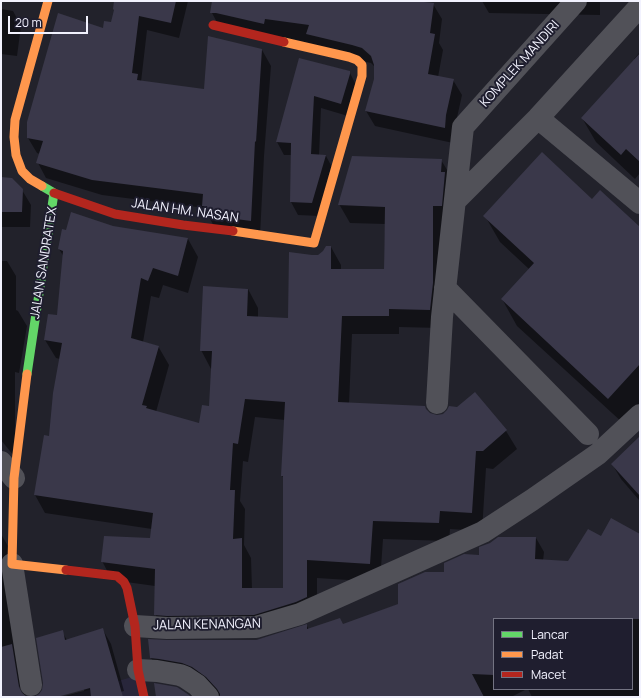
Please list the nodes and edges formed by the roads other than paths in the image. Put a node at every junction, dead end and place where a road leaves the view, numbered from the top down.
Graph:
1 (48, 1) edge
2 (576, 1) edge
3 (640, 6) edge
4 (213, 25) dead end
5 (538, 118) junction
6 (54, 193) junction
7 (455, 201) junction
8 (640, 203) edge
9 (445, 288) junction
10 (437, 403) dead end
11 (640, 415) edge
12 (588, 434) dead end
13 (7, 470) edge
14 (7, 511) edge
15 (12, 564) junction
16 (135, 626) junction
17 (138, 670) junction
18 (31, 685) dead end
19 (144, 697) edge
20 (208, 697) edge

1 - 6 street, JALAN SANDRATEX
2 - 7 street, KOMPLEK MANDIRI
3 - 5 street
4 - 6 street, JALAN HM. NASAN
5 - 7 street
5 - 8 street
6 - 13 street, JALAN SANDRATEX
7 - 9 street
9 - 10 street
9 - 12 street
11 - 16 street, JALAN KENANGAN
13 - 14 street, JALAN SANDRATEX
14 - 15 street
15 - 16 street, JALAN KENANGAN
15 - 18 street
16 - 17 street, JALAN KENANGAN
17 - 19 street, JALAN KENANGAN
17 - 20 street

